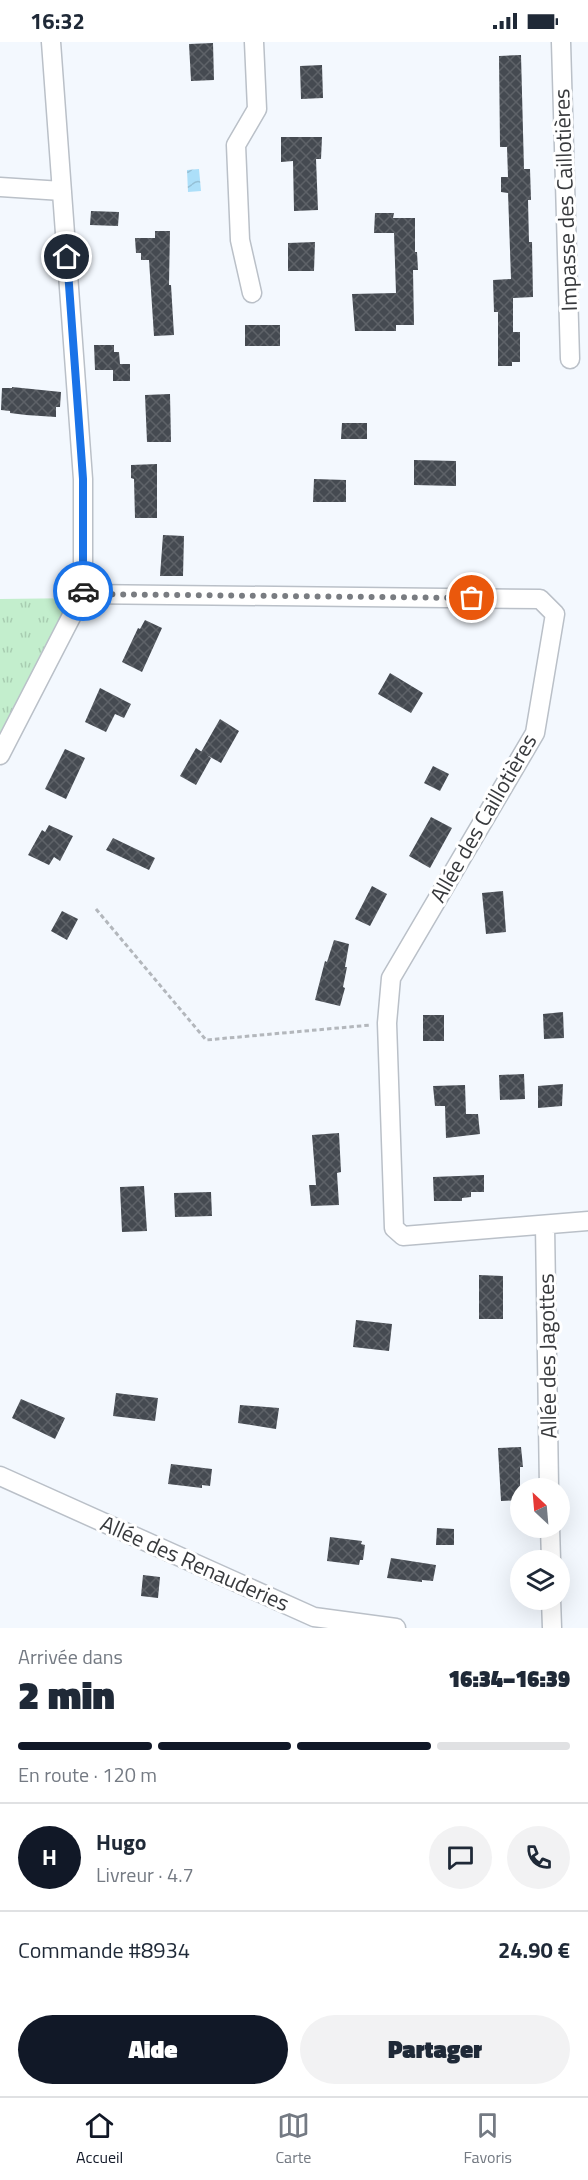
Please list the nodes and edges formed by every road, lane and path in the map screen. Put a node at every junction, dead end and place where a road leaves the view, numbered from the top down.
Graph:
1 (51, 42) edge
2 (254, 42) edge
3 (561, 42) edge
4 (0, 187) edge
5 (62, 191) junction
6 (252, 293) dead end
7 (570, 359) dead end
8 (83, 594) junction
9 (0, 755) edge
10 (96, 909) dead end
11 (387, 1023) junction
12 (588, 1221) edge
13 (545, 1225) junction
14 (0, 1476) edge
15 (549, 1478) edge
16 (551, 1610) edge
17 (396, 1628) edge
18 (552, 1628) edge

1 - 5 street
2 - 6 street
3 - 7 street, Impasse des Caillotières
4 - 5 street
5 - 8 street
8 - 9 street
8 - 11 street, Allée des Caillotières
10 - 11 path
11 - 13 street, Allée des Caillotières
12 - 13 street, Allée des Caillotières
13 - 15 street, Allée des Jagottes
14 - 17 street, Allée des Renauderies
16 - 18 street

